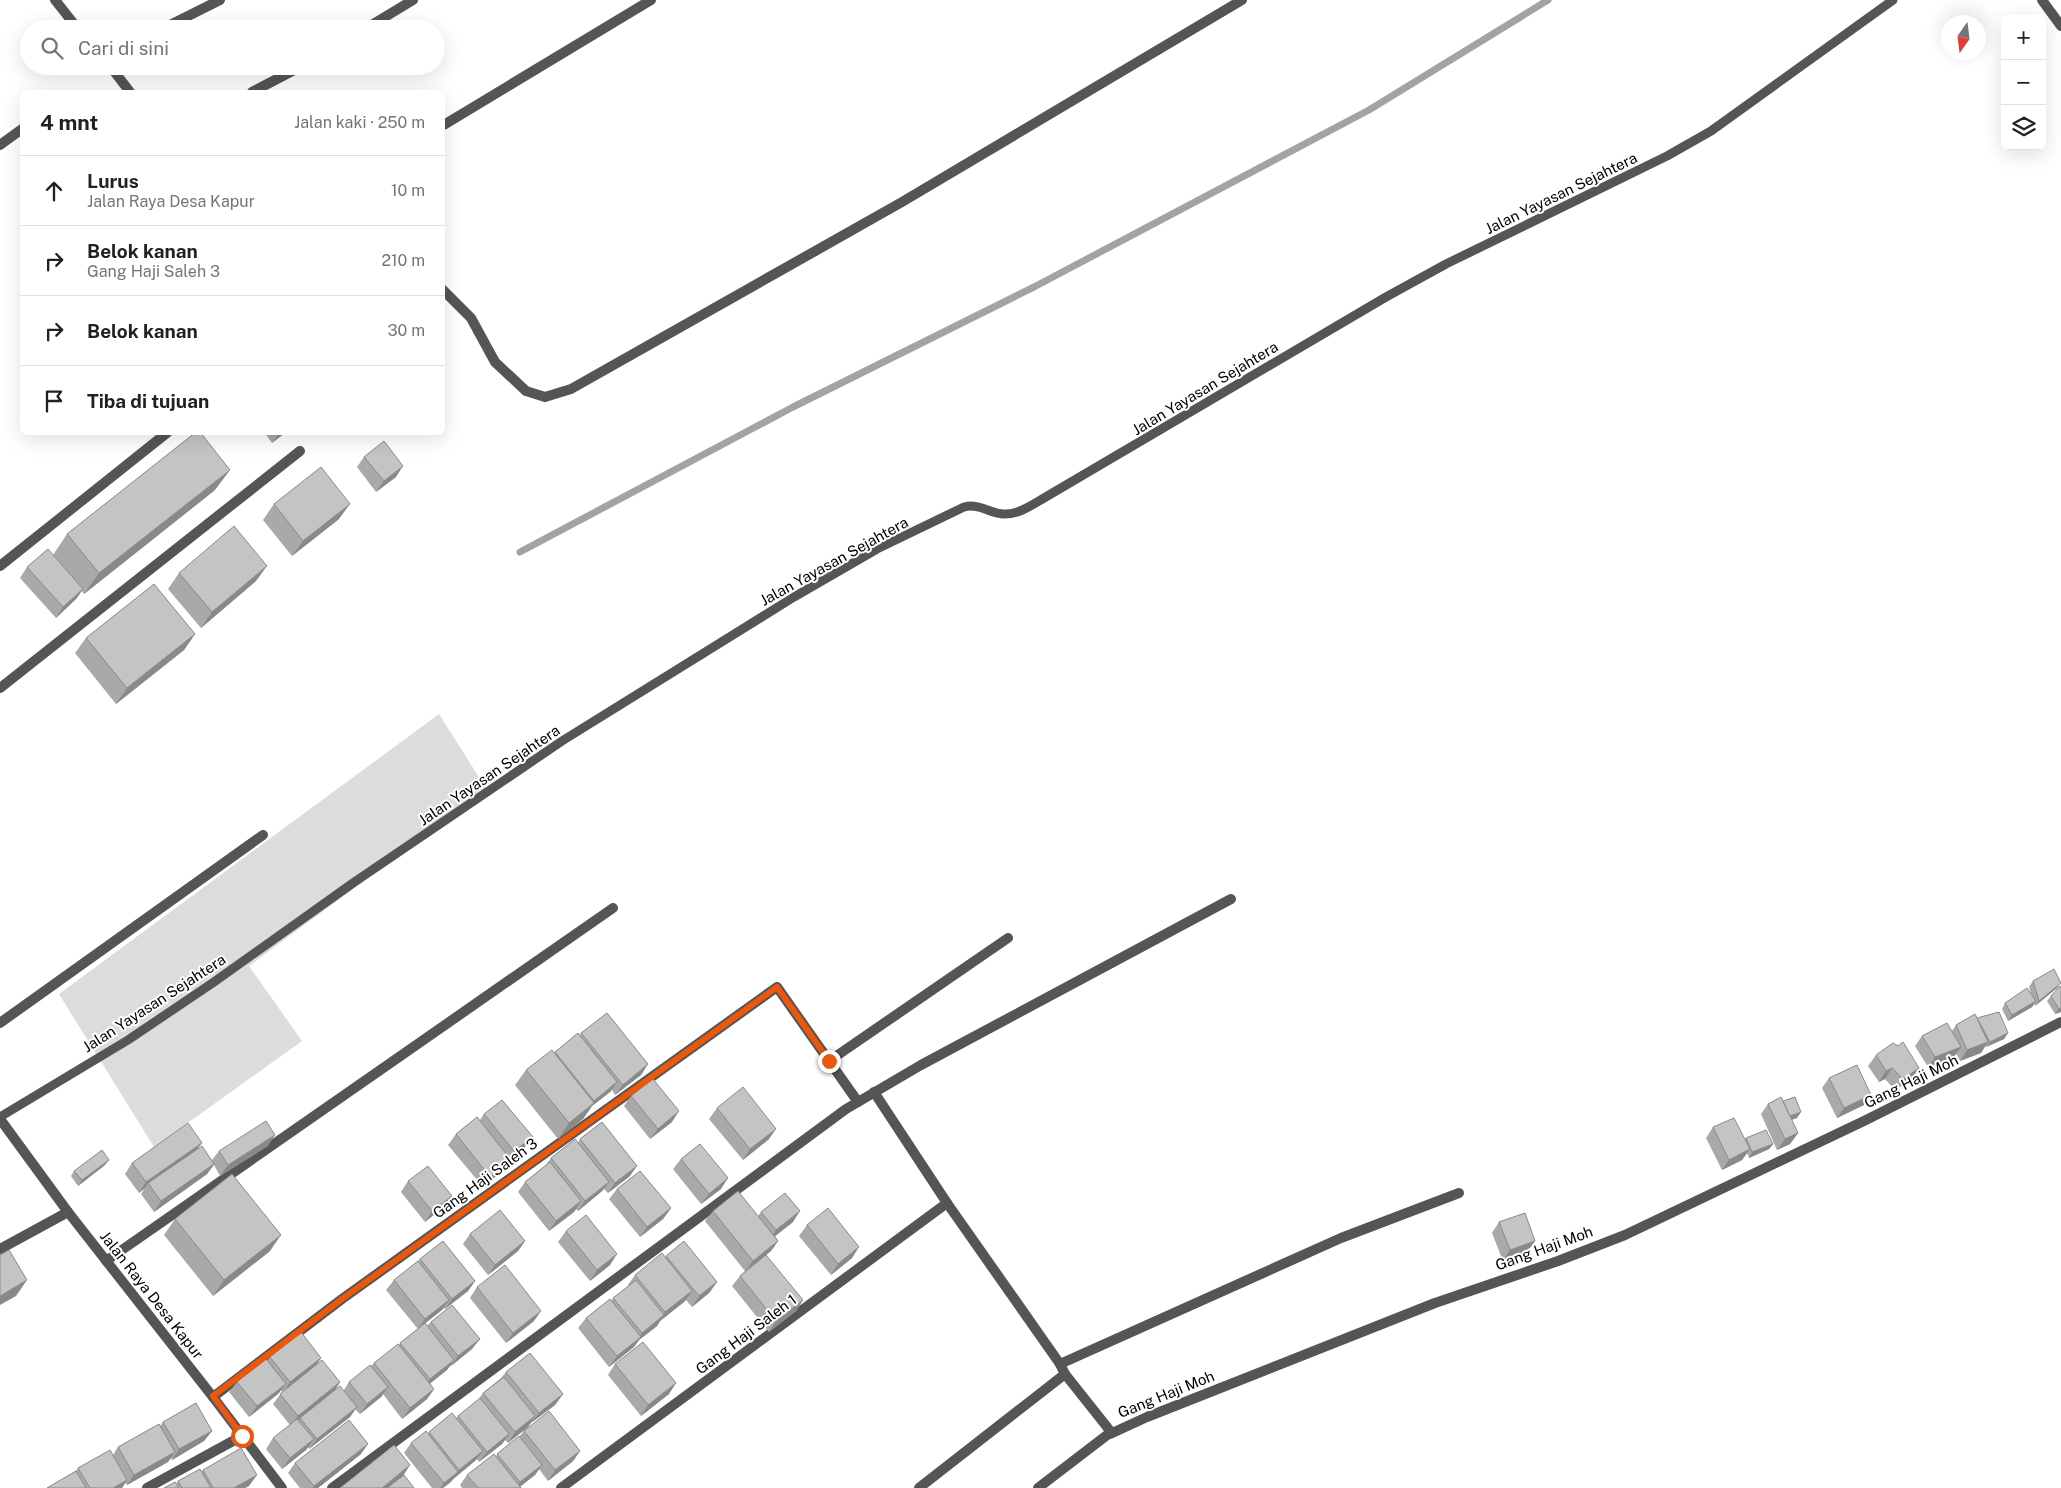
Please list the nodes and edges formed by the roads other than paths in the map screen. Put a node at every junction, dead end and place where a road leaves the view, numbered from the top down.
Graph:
1 (55, 0) edge
2 (220, 0) edge
3 (412, 0) edge
4 (651, 0) edge
5 (1242, 0) edge
6 (1893, 0) edge
7 (2042, 0) edge
8 (71, 20) edge
9 (180, 20) edge
10 (380, 20) edge
11 (2061, 26) edge
12 (117, 75) edge
13 (285, 75) edge
14 (128, 90) edge
15 (256, 90) edge
16 (445, 124) edge
17 (20, 131) edge
18 (0, 145) edge
19 (445, 292) edge
20 (164, 435) edge
21 (300, 451) dead end
22 (0, 566) edge
23 (0, 688) edge
24 (263, 835) dead end
25 (1231, 899) dead end
26 (613, 908) dead end
27 (1008, 938) dead end
28 (2061, 1022) edge
29 (0, 1024) edge
30 (829, 1061) junction
31 (874, 1092) junction
32 (858, 1102) junction
33 (0, 1118) edge
34 (1459, 1193) dead end
35 (947, 1203) junction
36 (68, 1212) junction
37 (0, 1248) edge
38 (106, 1260) junction
39 (1060, 1364) junction
40 (1065, 1374) junction
41 (213, 1396) junction
42 (1111, 1432) junction
43 (242, 1436) junction
44 (147, 1488) edge
45 (282, 1488) edge
46 (332, 1488) edge
47 (561, 1488) edge
48 (919, 1488) edge
49 (1038, 1488) edge

1 - 8 street
2 - 9 street
3 - 10 street
4 - 16 street
5 - 19 street
6 - 33 lane, Jalan Yayasan Sejahtera
7 - 11 street
12 - 14 street
13 - 15 street
17 - 18 street
20 - 22 street
21 - 23 street
24 - 29 street
25 - 31 street
26 - 38 street
27 - 30 street
28 - 42 street, Gang Haji Moh
30 - 32 street
30 - 41 street, Gang Haji Saleh 3
31 - 32 street
31 - 35 street
32 - 46 street
33 - 36 street, Jalan Raya Desa Kapur
34 - 39 street
35 - 39 street
35 - 47 street, Gang Haji Saleh 1
36 - 37 street
36 - 38 street, Jalan Raya Desa Kapur
38 - 41 street, Jalan Raya Desa Kapur
39 - 40 street
40 - 42 street
40 - 48 street
41 - 43 street, Jalan Raya Desa Kapur
42 - 49 street, Gang Haji Moh
43 - 44 street
43 - 45 street, Jalan Raya Desa Kapur

